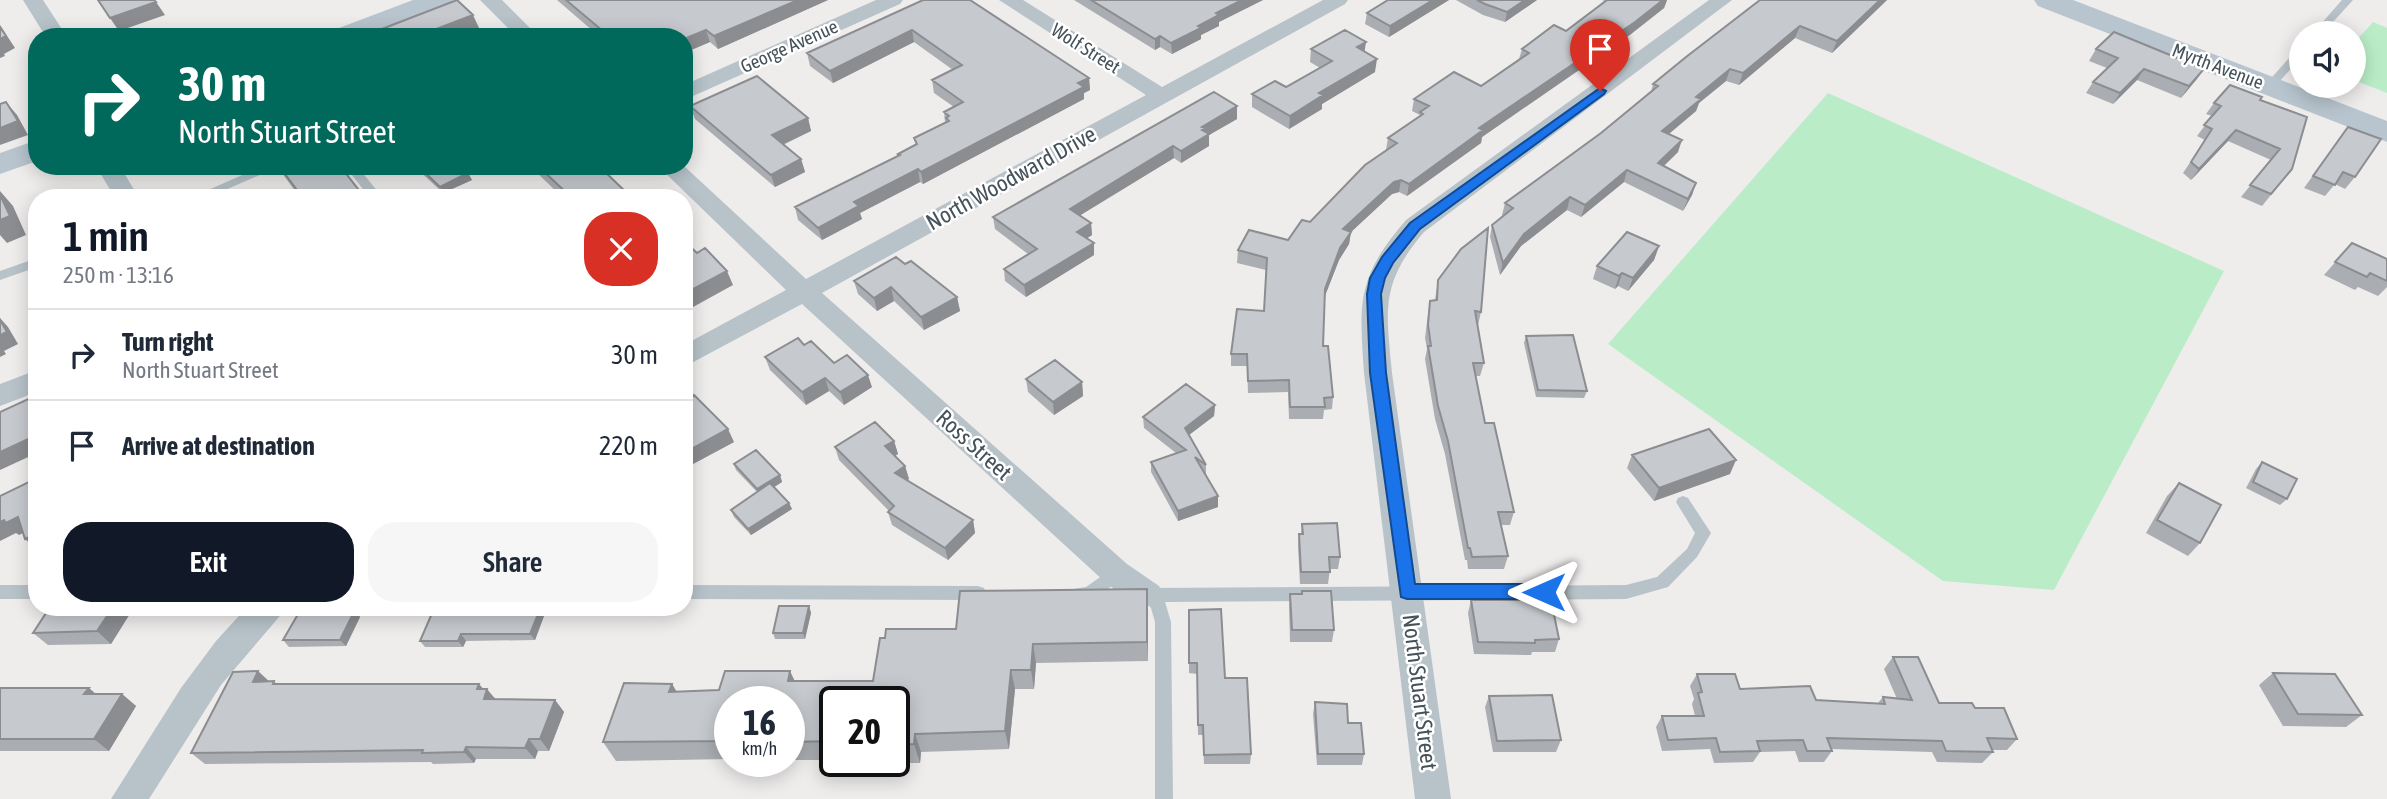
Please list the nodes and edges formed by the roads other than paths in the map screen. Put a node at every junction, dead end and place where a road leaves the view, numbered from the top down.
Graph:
1 (33, 0) edge
2 (439, 0) edge
3 (490, 0) edge
4 (893, 0) edge
5 (1009, 0) edge
6 (1338, 0) edge
7 (1722, 0) edge
8 (2048, 0) edge
9 (2348, 0) edge
10 (2329, 21) edge
11 (51, 28) edge
12 (365, 28) edge
13 (520, 28) edge
14 (2289, 64) edge
15 (2269, 87) junction
16 (693, 89) edge
17 (1162, 96) junction
18 (2387, 132) edge
19 (28, 153) edge
20 (0, 164) edge
21 (252, 175) edge
22 (358, 175) edge
23 (680, 175) edge
24 (218, 189) edge
25 (370, 189) edge
26 (28, 265) edge
27 (0, 276) edge
28 (803, 291) junction
29 (693, 352) edge
30 (28, 384) edge
31 (0, 396) edge
32 (1683, 502) dead end
33 (1116, 573) junction
34 (0, 592) edge
35 (28, 592) edge
36 (693, 592) edge
37 (1407, 592) junction
38 (996, 593) edge
39 (1062, 594) edge
40 (1148, 595) junction
41 (260, 616) edge
42 (129, 799) edge
43 (1164, 799) edge
44 (1433, 799) edge

1 - 11 street
2 - 12 street
3 - 13 street
4 - 16 street, George Avenue
5 - 17 street, Wolf Street
6 - 17 street, North Woodward Drive
7 - 37 street, North Stuart Street
8 - 15 street, Myrth Avenue
9 - 10 lane
14 - 15 lane
15 - 18 street, Myrth Avenue
17 - 28 street, North Woodward Drive
19 - 20 street
21 - 24 lane
22 - 25 lane
23 - 28 street, Ross Street
26 - 27 lane
28 - 29 street, North Woodward Drive
28 - 33 street, Ross Street
30 - 31 street
32 - 37 lane
33 - 39 lane
33 - 40 street, Ross Street
34 - 35 lane
36 - 38 lane
37 - 40 lane
37 - 44 street, North Stuart Street
40 - 43 lane
41 - 42 street

